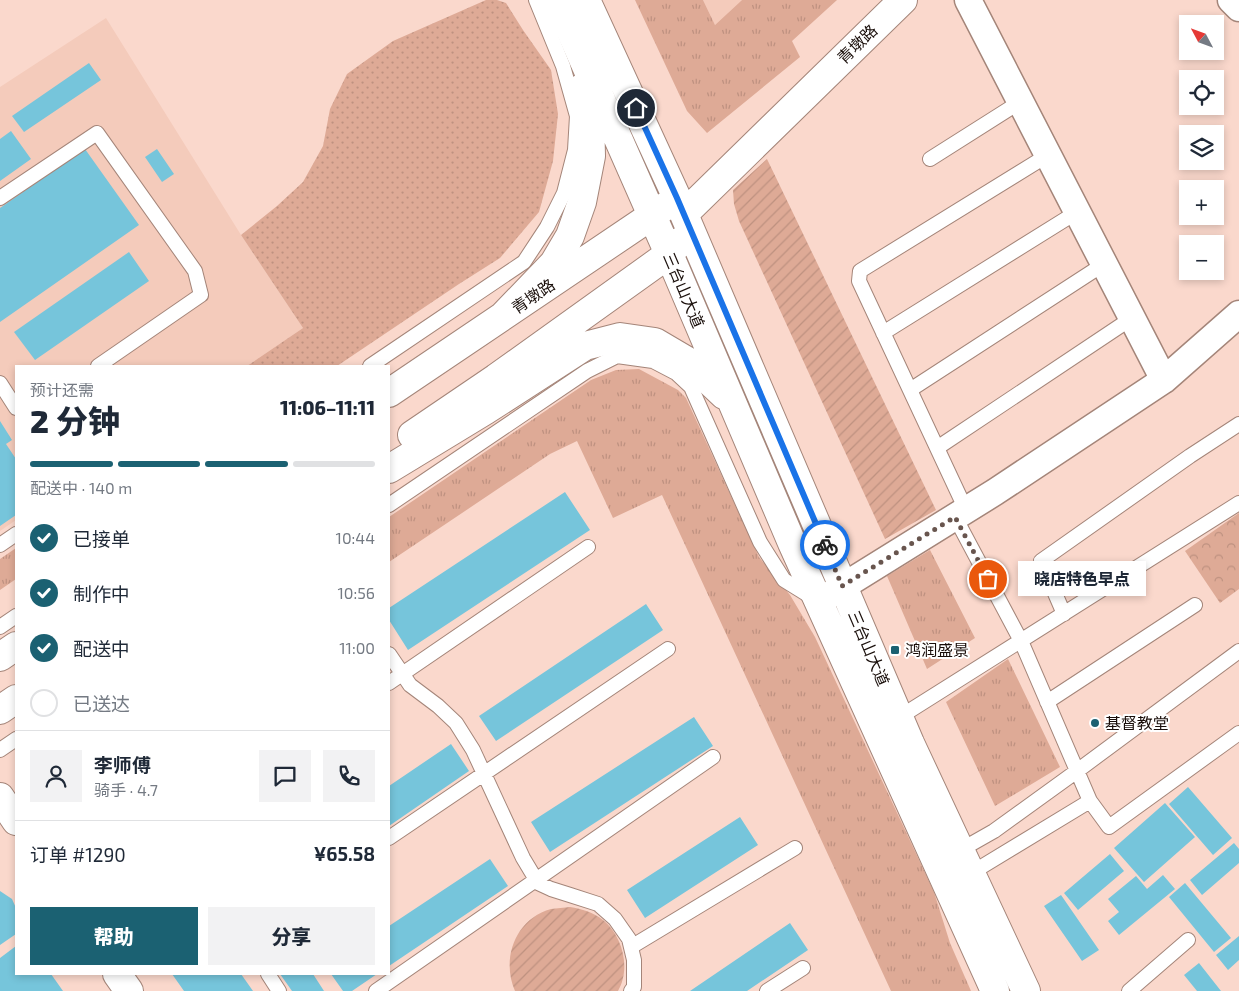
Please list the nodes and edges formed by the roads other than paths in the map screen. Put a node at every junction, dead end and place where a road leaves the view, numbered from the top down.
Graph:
1 (536, 0) edge
2 (557, 0) edge
3 (586, 0) edge
4 (902, 0) edge
5 (968, 0) edge
6 (1231, 0) edge
7 (1239, 8) edge
8 (1020, 102) junction
9 (1048, 155) junction
10 (930, 159) dead end
11 (0, 198) edge
12 (1077, 212) junction
13 (684, 214) junction
14 (652, 216) junction
15 (669, 254) junction
16 (1104, 264) junction
17 (1239, 314) edge
18 (504, 315) junction
19 (1132, 318) junction
20 (883, 333) junction
21 (99, 365) edge
22 (371, 365) edge
23 (1164, 380) junction
24 (0, 383) edge
25 (910, 390) junction
26 (390, 392) edge
27 (733, 404) junction
28 (15, 406) edge
29 (1239, 424) edge
30 (937, 448) junction
31 (390, 449) edge
32 (390, 468) edge
33 (390, 504) edge
34 (1239, 504) edge
35 (960, 514) junction
36 (15, 535) edge
37 (0, 545) edge
38 (588, 547) dead end
39 (842, 586) junction
40 (819, 602) junction
41 (1195, 605) dead end
42 (1064, 614) junction
43 (15, 617) edge
44 (0, 627) edge
45 (1021, 641) junction
46 (15, 647) edge
47 (668, 648) dead end
48 (1239, 651) edge
49 (390, 656) edge
50 (0, 657) edge
51 (402, 674) junction
52 (390, 682) edge
53 (15, 700) edge
54 (1047, 702) junction
55 (0, 710) edge
56 (888, 724) junction
57 (1239, 733) edge
58 (15, 740) edge
59 (0, 750) edge
60 (713, 757) dead end
61 (1077, 771) junction
62 (484, 773) junction
63 (0, 797) edge
64 (1090, 801) junction
65 (15, 820) edge
66 (390, 837) edge
67 (795, 848) dead end
68 (954, 868) junction
69 (536, 880) junction
70 (1188, 940) dead end
71 (631, 947) junction
72 (803, 968) dead end
73 (119, 975) edge
74 (269, 975) edge
75 (129, 991) edge
76 (279, 991) edge
77 (376, 991) edge
78 (631, 991) edge
79 (767, 991) edge
80 (995, 991) edge
81 (1026, 991) edge
82 (1129, 991) edge

1 - 22 lane
2 - 14 main road, 三台山大道
2 - 18 main road
3 - 13 main road, 三台山大道
4 - 13 main road, 青墩路
5 - 8 street
6 - 7 street
8 - 9 street
8 - 10 lane
9 - 12 street
9 - 20 lane
11 - 21 lane
12 - 16 street
12 - 20 lane
13 - 14 main road, 青墩路
13 - 15 main road
13 - 39 main road, 三台山大道
14 - 15 main road, 三台山大道
14 - 18 main road, 青墩路
15 - 27 main road, 三台山大道
15 - 31 main road
16 - 19 street
16 - 25 lane
17 - 23 street
18 - 26 main road, 青墩路
19 - 23 street
19 - 30 lane
20 - 25 lane
23 - 35 street
24 - 28 lane
25 - 30 lane
27 - 32 main road
27 - 40 main road, 三台山大道
29 - 42 lane
30 - 35 lane
33 - 40 lane
34 - 42 lane
35 - 39 street
35 - 45 lane
36 - 37 lane
38 - 51 lane
39 - 40 street
39 - 56 main road, 三台山大道
40 - 56 main road, 三台山大道
41 - 54 lane
42 - 45 lane
43 - 44 lane
45 - 54 lane
45 - 56 lane
46 - 50 main road
47 - 62 lane
48 - 61 lane
49 - 51 lane
51 - 52 lane
51 - 62 lane
53 - 55 main road
54 - 61 lane
56 - 68 main road, 三台山大道
57 - 64 lane
58 - 59 lane
60 - 69 lane
61 - 64 lane
61 - 68 lane
62 - 66 lane
62 - 69 lane
63 - 65 main road
64 - 68 lane
67 - 71 lane
68 - 80 main road, 三台山大道
68 - 81 main road, 三台山大道
69 - 71 lane
69 - 77 lane
70 - 82 lane
71 - 78 lane
72 - 79 lane
73 - 75 main road
74 - 76 lane

